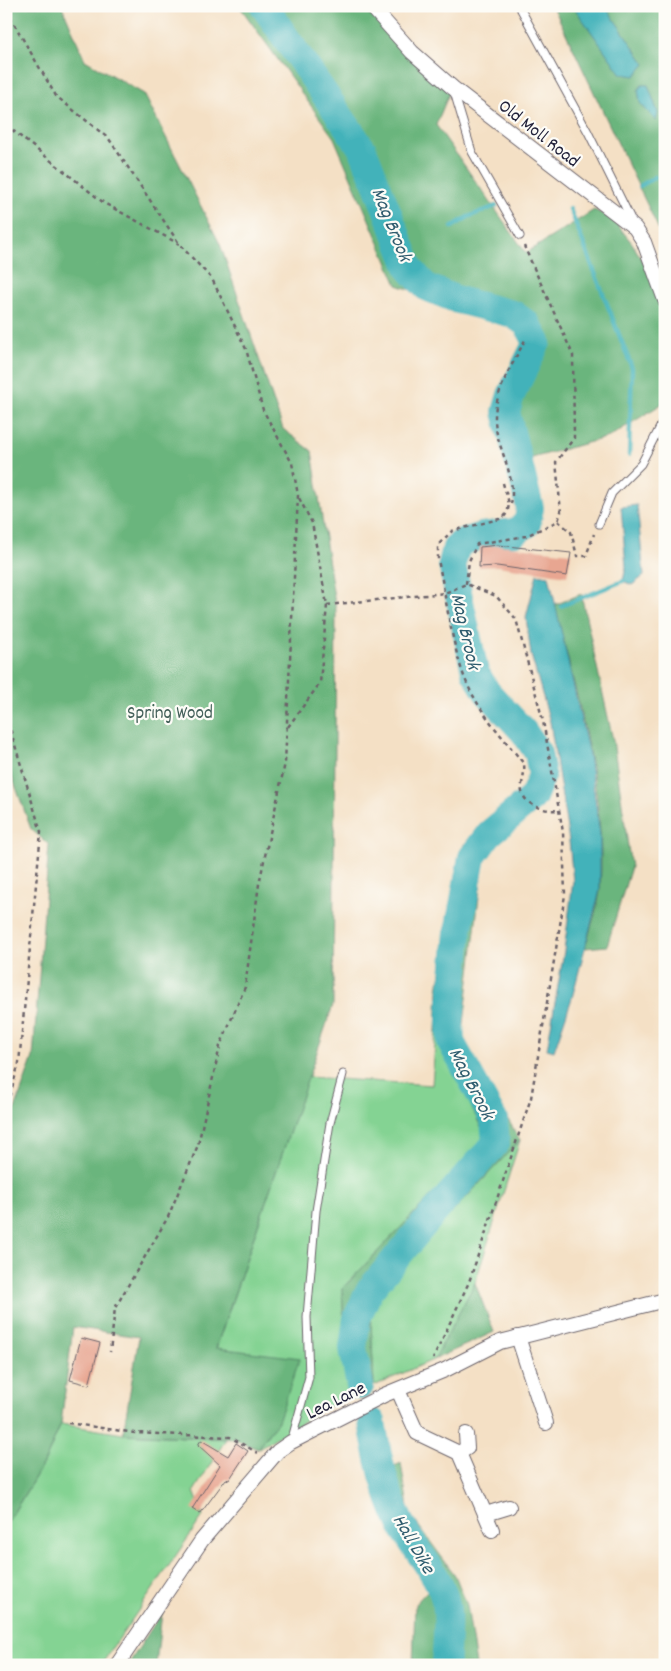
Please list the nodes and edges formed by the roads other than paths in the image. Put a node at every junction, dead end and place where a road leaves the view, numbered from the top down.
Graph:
1 (371, 6) edge
2 (519, 6) edge
3 (453, 88) junction
4 (635, 228) junction
5 (520, 236) road end
6 (665, 300) edge
7 (665, 423) edge
8 (599, 524) road end
9 (343, 1074) dead end
10 (665, 1300) edge
11 (518, 1337) junction
12 (398, 1390) junction
13 (546, 1423) dead end
14 (466, 1434) dead end
15 (291, 1442) junction
16 (459, 1452) junction
17 (509, 1508) dead end
18 (486, 1514) junction
19 (492, 1530) dead end
20 (117, 1665) edge

1 - 3 street, Old Moll Road
2 - 4 lane
3 - 4 street, Old Moll Road
3 - 5 lane
4 - 6 street, Old Moll Road
7 - 8 lane
9 - 15 lane
10 - 11 street, Lea Lane
11 - 12 street, Lea Lane
11 - 13 street
12 - 15 street, Lea Lane
12 - 16 street
14 - 16 street
15 - 20 street, Lea Lane
16 - 18 street
17 - 18 street
18 - 19 street

